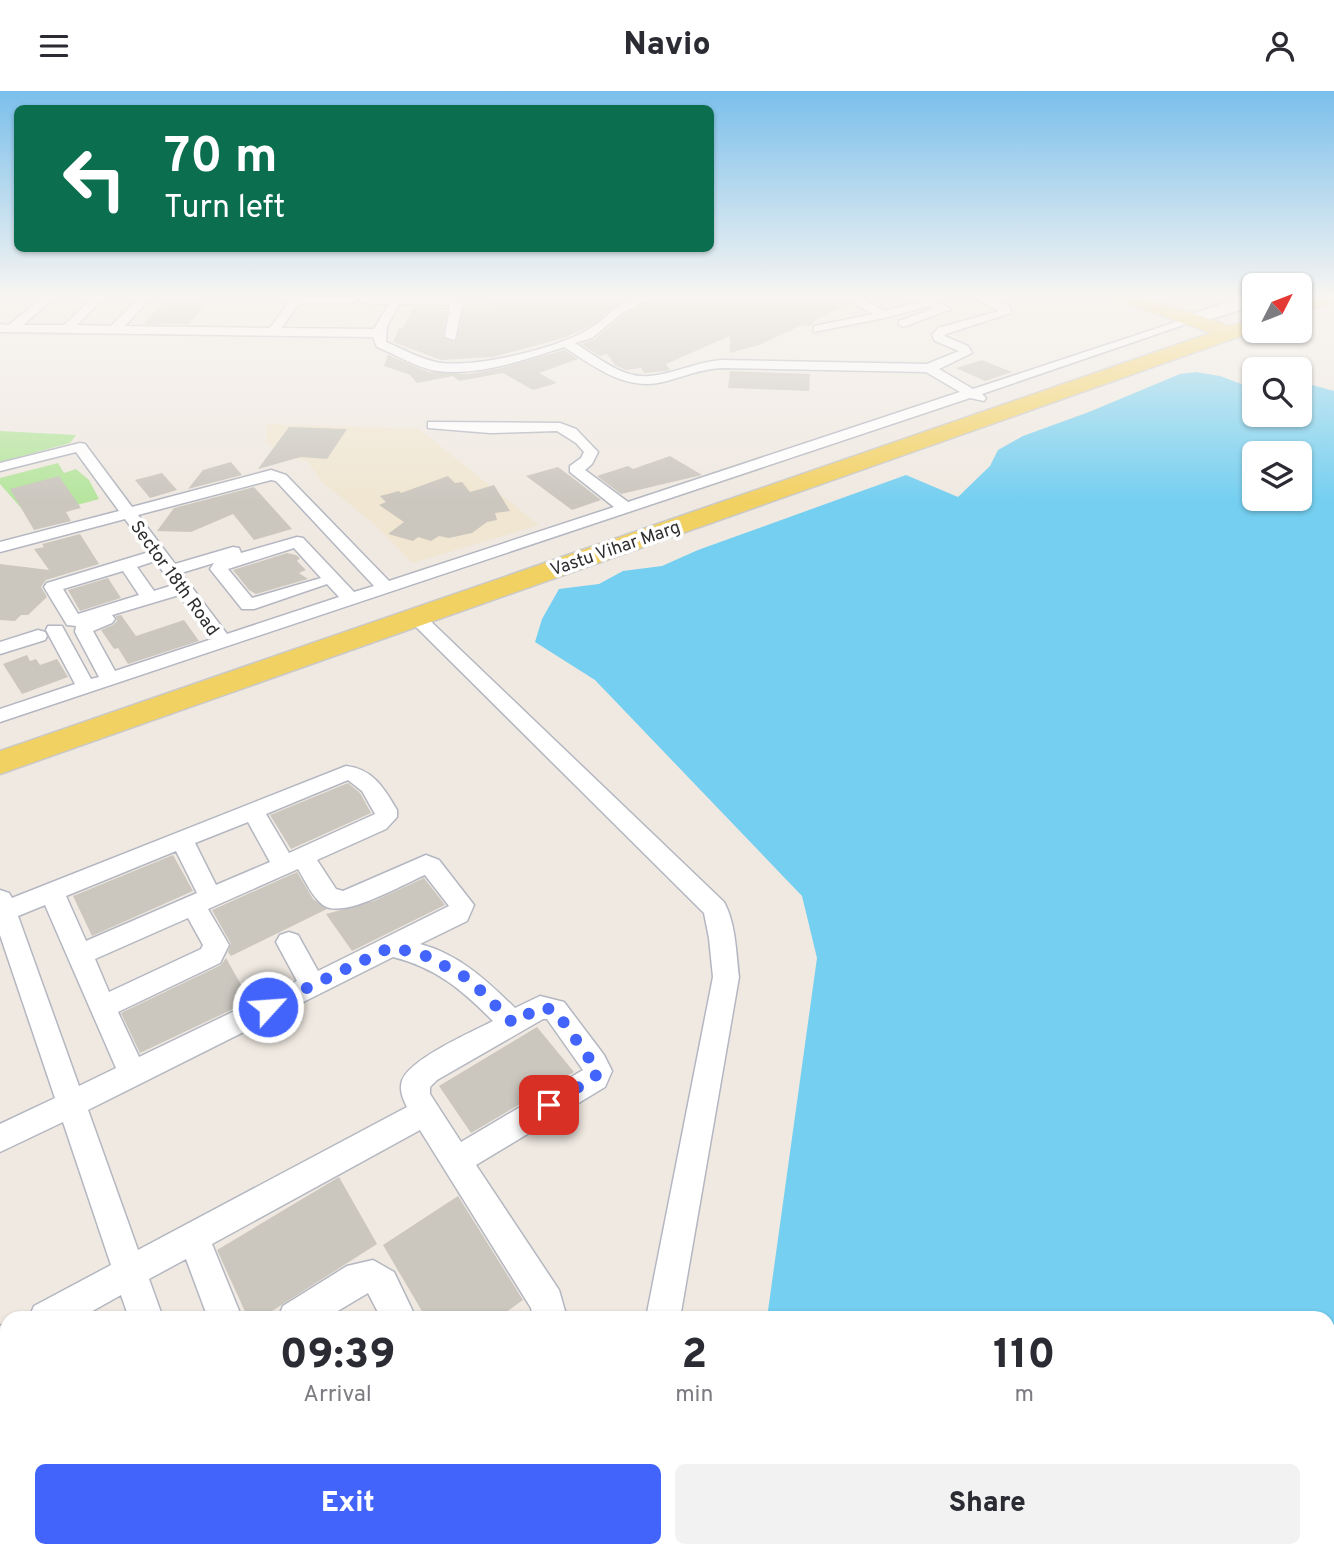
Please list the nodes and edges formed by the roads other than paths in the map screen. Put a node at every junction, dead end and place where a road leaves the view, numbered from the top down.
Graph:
1 (431, 364) edge
2 (480, 364) edge
3 (599, 364) edge
4 (718, 364) edge
5 (742, 364) edge
6 (938, 364) edge
7 (1089, 364) edge
8 (1111, 364) edge
9 (929, 368) junction
10 (979, 398) junction
11 (433, 425) dead end
12 (0, 467) edge
13 (626, 508) junction
14 (127, 513) junction
15 (296, 532) dead end
16 (0, 547) edge
17 (158, 555) junction
18 (126, 564) junction
19 (170, 571) junction
20 (319, 583) dead end
21 (386, 588) junction
22 (184, 591) junction
23 (150, 598) junction
24 (351, 600) junction
25 (416, 617) junction
26 (223, 642) junction
27 (0, 649) edge
28 (110, 679) junction
29 (86, 687) junction
30 (0, 716) edge
31 (0, 740) edge
32 (0, 763) edge
33 (253, 811) junction
34 (181, 839) junction
35 (293, 861) junction
36 (52, 892) junction
37 (202, 902) junction
38 (1, 908) edge
39 (289, 942) dead end
40 (391, 947) junction
41 (79, 955) junction
42 (313, 985) junction
43 (103, 1007) junction
44 (513, 1023) junction
45 (132, 1073) junction
46 (71, 1103) junction
47 (425, 1112) junction
48 (1, 1136) edge
49 (457, 1161) junction
50 (193, 1236) junction
51 (130, 1270) junction
52 (65, 1311) edge
53 (144, 1311) edge
54 (222, 1311) edge
55 (306, 1311) edge
56 (395, 1311) edge
57 (549, 1311) edge
58 (664, 1311) edge

1 - 2 street
3 - 4 street
5 - 9 street
6 - 9 street
7 - 10 main road, Vastu Vihar Marg
8 - 25 main road, Vastu Vihar Marg
9 - 10 street
10 - 13 street
10 - 31 main road, Vastu Vihar Marg
11 - 13 street
12 - 14 street, Sector 18th Road
13 - 21 street
14 - 16 street, Sector 18th Road
14 - 17 street, Sector 18th Road
14 - 21 street, Sector 18th Road
15 - 19 street
17 - 18 street
17 - 19 street, Sector 18th Road
18 - 23 street
18 - 23 street
19 - 22 street, Sector 18th Road
20 - 24 street
21 - 24 street
22 - 23 street
22 - 26 street, Sector 18th Road
22 - 28 street
24 - 26 street
25 - 32 main road, Vastu Vihar Marg
25 - 58 street
26 - 28 street
27 - 29 street
28 - 29 street
29 - 30 street
33 - 34 street
33 - 35 street
33 - 35 street
34 - 36 street
34 - 37 street
35 - 37 street
35 - 40 street
36 - 38 street
36 - 41 street
37 - 41 street
37 - 43 street
38 - 46 street
39 - 42 street
40 - 42 street
40 - 44 street
41 - 43 street
42 - 45 street
43 - 45 street
44 - 47 street
44 - 49 street
45 - 46 street
46 - 48 street
46 - 51 street
47 - 49 street
47 - 50 street
49 - 57 street
50 - 51 street
50 - 54 street
51 - 52 street
51 - 53 street
55 - 56 street

